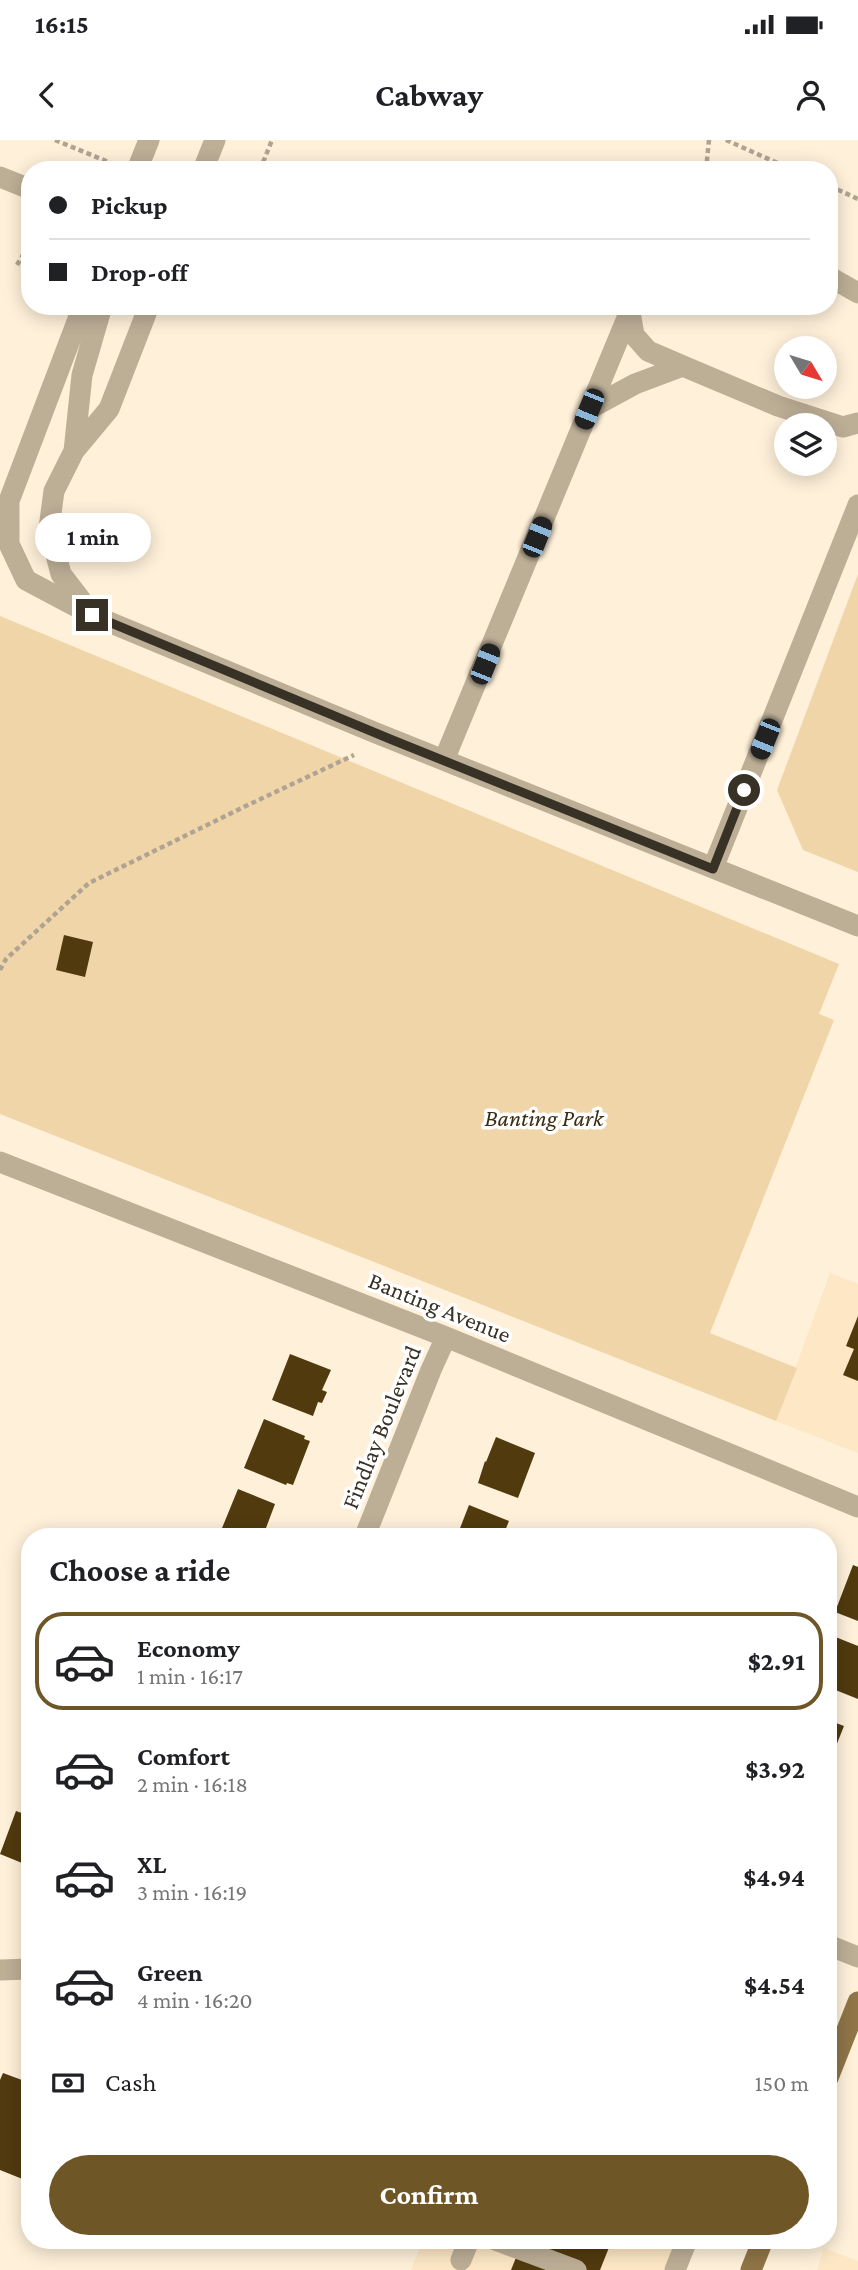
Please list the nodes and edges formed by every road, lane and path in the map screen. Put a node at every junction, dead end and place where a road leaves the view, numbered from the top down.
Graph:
1 (55, 140) edge
2 (149, 140) edge
3 (215, 140) edge
4 (272, 140) edge
5 (709, 140) edge
6 (726, 140) edge
7 (116, 152) dead end
8 (107, 161) edge
9 (113, 161) edge
10 (141, 161) edge
11 (207, 161) edge
12 (264, 161) edge
13 (707, 161) edge
14 (773, 161) edge
15 (0, 177) edge
16 (21, 185) edge
17 (838, 190) edge
18 (858, 199) edge
19 (21, 258) edge
20 (17, 265) dead end
21 (838, 282) edge
22 (858, 293) edge
23 (80, 315) edge
24 (99, 315) edge
25 (146, 315) edge
26 (628, 315) edge
27 (632, 315) edge
28 (682, 366) junction
29 (589, 409) junction
30 (858, 423) edge
31 (74, 451) junction
32 (858, 505) edge
33 (92, 615) junction
34 (390, 739) junction
35 (444, 760) junction
36 (713, 869) junction
37 (858, 926) edge
38 (0, 970) edge
39 (0, 1162) edge
40 (446, 1337) junction
41 (858, 1507) edge
42 (368, 1528) edge
43 (837, 1949) edge
44 (858, 1957) edge
45 (21, 1969) edge
46 (0, 1970) edge
47 (858, 2002) edge
48 (837, 2055) edge
49 (465, 2249) edge
50 (519, 2249) edge
51 (683, 2249) edge
52 (759, 2249) edge
53 (461, 2260) dead end
54 (576, 2270) edge
55 (675, 2270) edge
56 (751, 2270) edge

1 - 8 path
2 - 10 street
3 - 11 street
4 - 12 path
5 - 13 path
6 - 14 path
7 - 9 path
15 - 16 street
17 - 18 path
19 - 20 path
21 - 22 street
23 - 33 street
24 - 31 street
25 - 31 street
26 - 29 street
27 - 28 street
28 - 29 street
28 - 30 street
29 - 35 street
31 - 33 street
32 - 36 street
33 - 34 street
34 - 35 street
34 - 38 path
35 - 36 street
36 - 37 street
39 - 40 street, Banting Avenue
40 - 41 street, Banting Avenue
40 - 42 street, Findlay Boulevard
43 - 44 street
45 - 46 street
47 - 48 main road
49 - 53 street
50 - 54 street
51 - 55 street
52 - 56 main road

